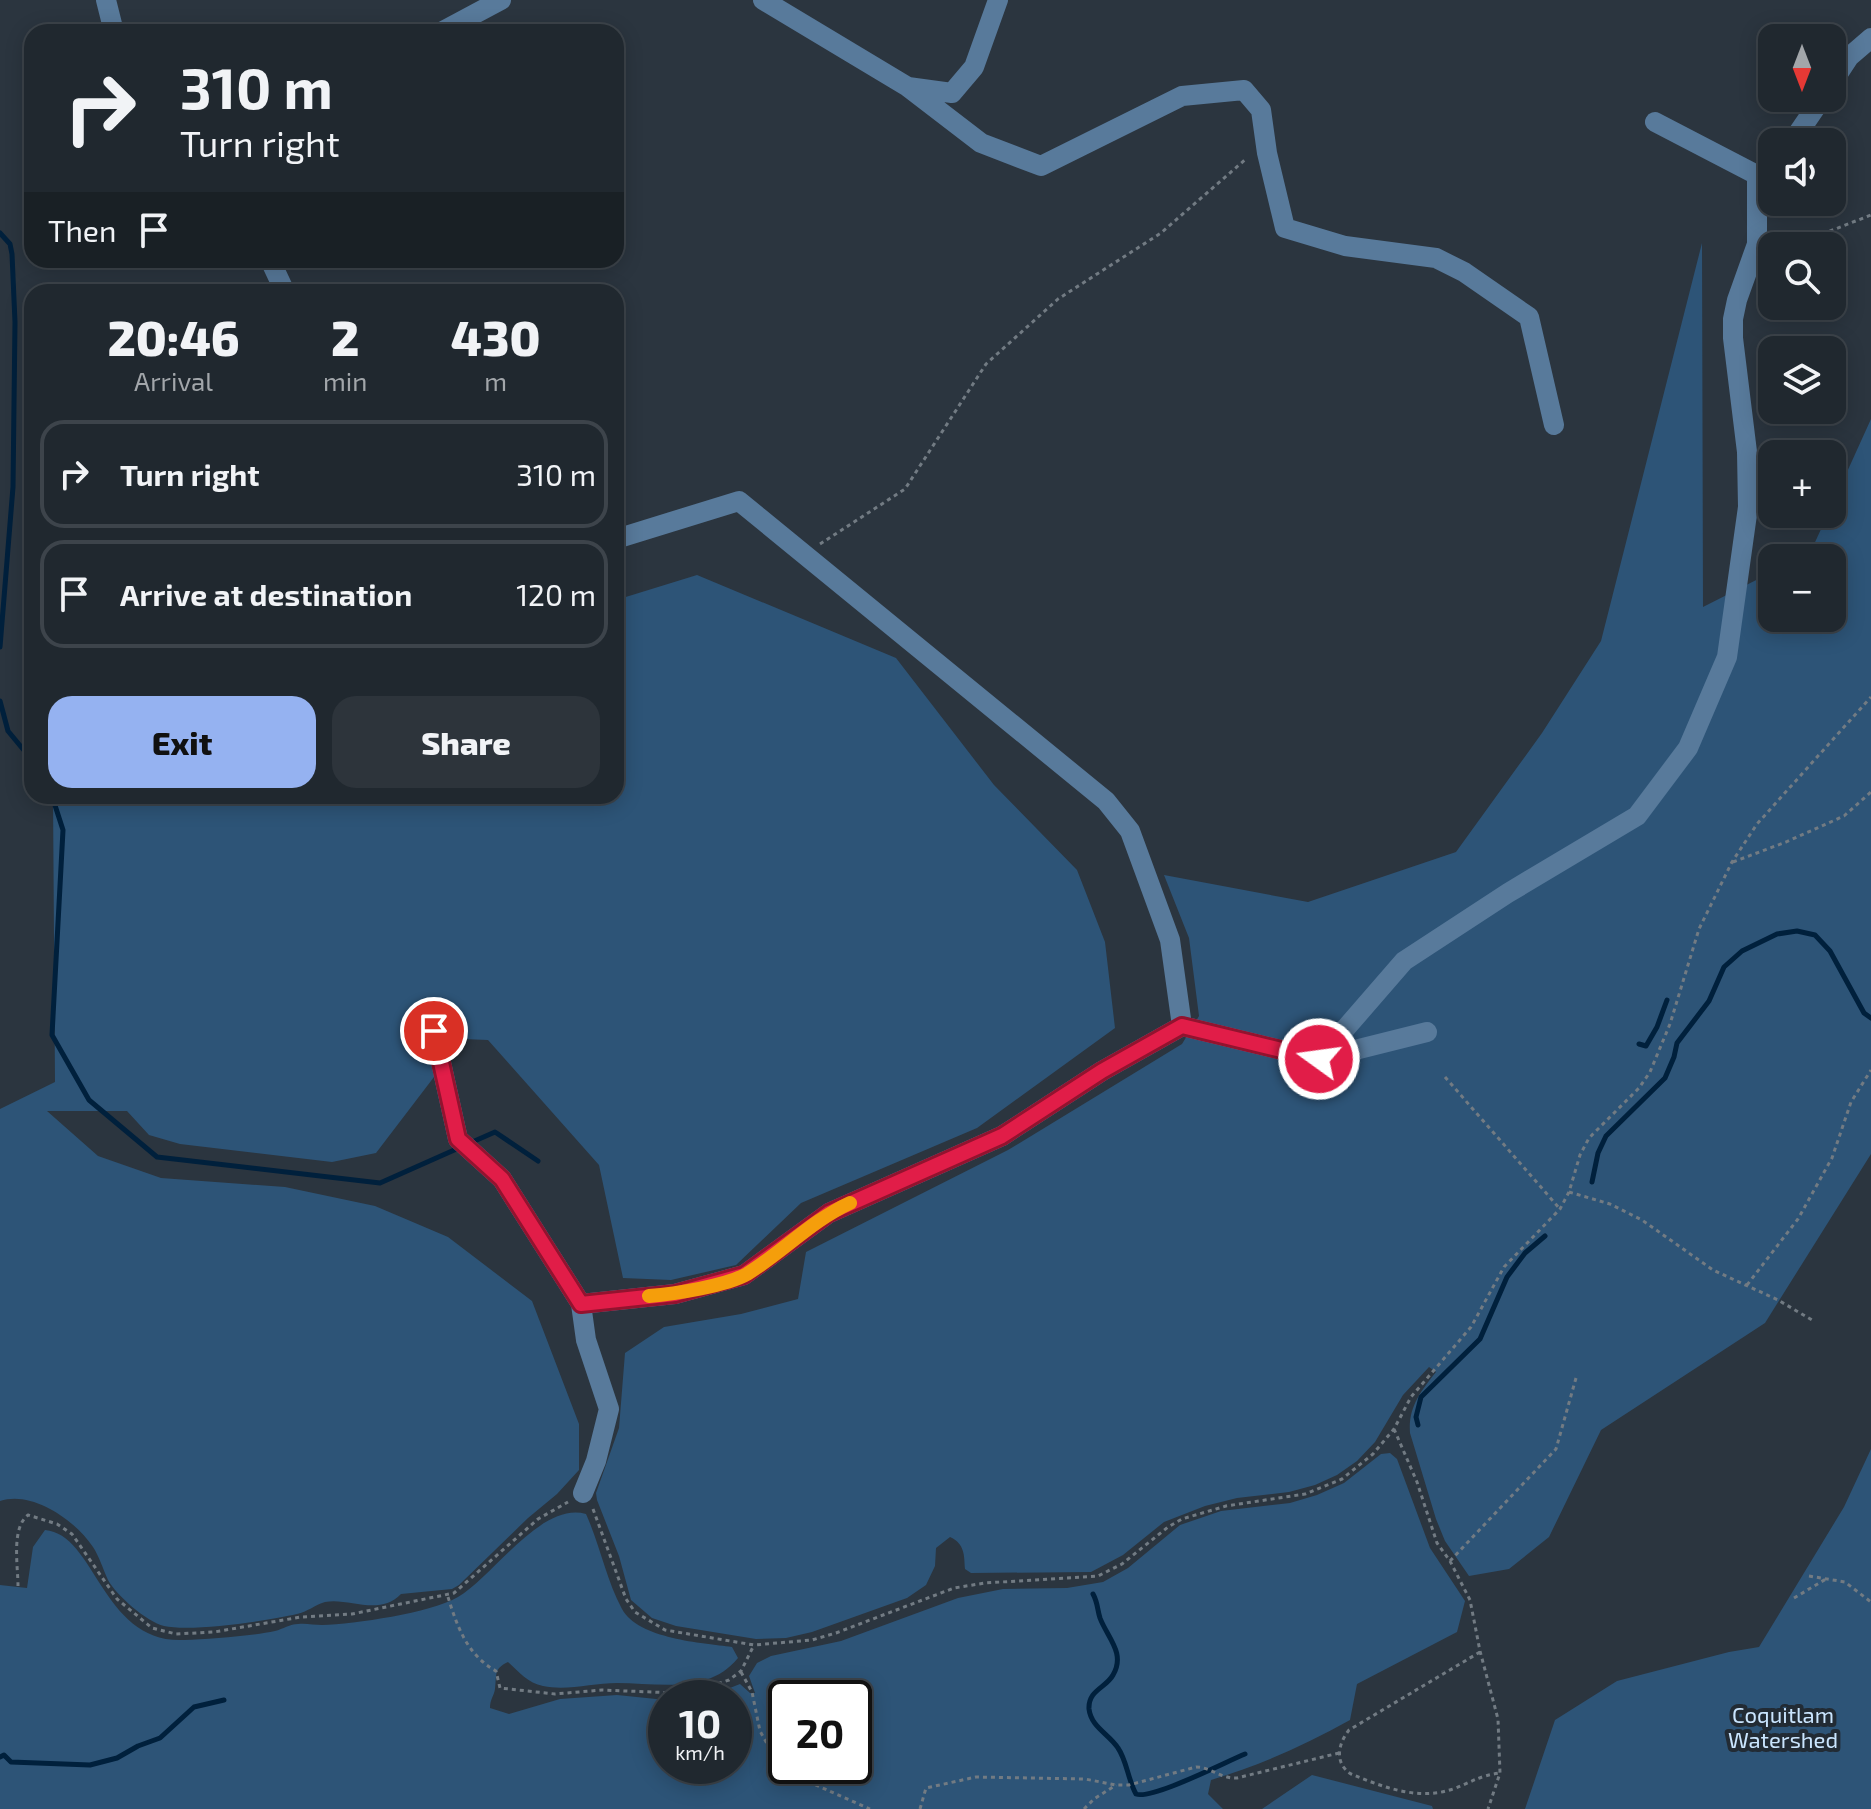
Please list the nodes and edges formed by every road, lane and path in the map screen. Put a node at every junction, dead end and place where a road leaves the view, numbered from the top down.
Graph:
1 (106, 0) edge
2 (501, 0) edge
3 (763, 0) edge
4 (998, 0) edge
5 (112, 24) edge
6 (456, 24) edge
7 (1871, 38) edge
8 (1846, 62) edge
9 (908, 87) junction
10 (1655, 122) dead end
11 (1265, 142) junction
12 (1758, 167) edge
13 (1871, 215) edge
14 (1760, 216) edge
15 (1757, 244) junction
16 (1554, 425) dead end
17 (624, 537) edge
18 (805, 554) junction
19 (1871, 697) edge
20 (1871, 792) edge
21 (1732, 862) junction
22 (1182, 1026) junction
23 (434, 1031) dead end
24 (1427, 1032) dead end
25 (1319, 1059) junction
26 (1871, 1070) edge
27 (1445, 1077) dead end
28 (1569, 1192) junction
29 (1560, 1209) junction
30 (1747, 1285) junction
31 (581, 1304) junction
32 (1812, 1320) dead end
33 (1576, 1378) dead end
34 (1394, 1429) junction
35 (583, 1493) junction
36 (1450, 1561) junction
37 (1809, 1576) dead end
38 (1826, 1579) junction
39 (18, 1586) dead end
40 (448, 1596) junction
41 (1794, 1598) dead end
42 (1871, 1602) edge
43 (754, 1645) junction
44 (1480, 1651) junction
45 (741, 1671) junction
46 (1339, 1753) junction
47 (1500, 1773) junction
48 (1116, 1785) junction
49 (870, 1809) edge
50 (920, 1809) edge
51 (1084, 1809) edge
52 (1488, 1809) edge

1 - 5 lane
2 - 6 lane
3 - 9 lane
4 - 9 lane
7 - 8 lane
9 - 11 lane
10 - 12 lane
11 - 16 lane
11 - 18 path
13 - 15 path
14 - 15 lane
15 - 25 lane
17 - 18 lane
18 - 22 lane
19 - 21 path
20 - 21 path
21 - 28 path
22 - 25 lane
22 - 31 lane
23 - 31 lane
24 - 25 lane
26 - 30 path
27 - 29 path
28 - 29 path
28 - 30 path
29 - 34 path
30 - 32 path
31 - 35 lane
33 - 36 path
34 - 36 path
34 - 43 path
35 - 40 path
35 - 43 path
36 - 44 path
37 - 38 path
38 - 41 path
38 - 42 path
39 - 40 path
40 - 45 path
43 - 45 path
44 - 46 path
44 - 47 path
45 - 49 path
46 - 47 path
46 - 48 path
47 - 52 path
48 - 50 path
48 - 51 path

